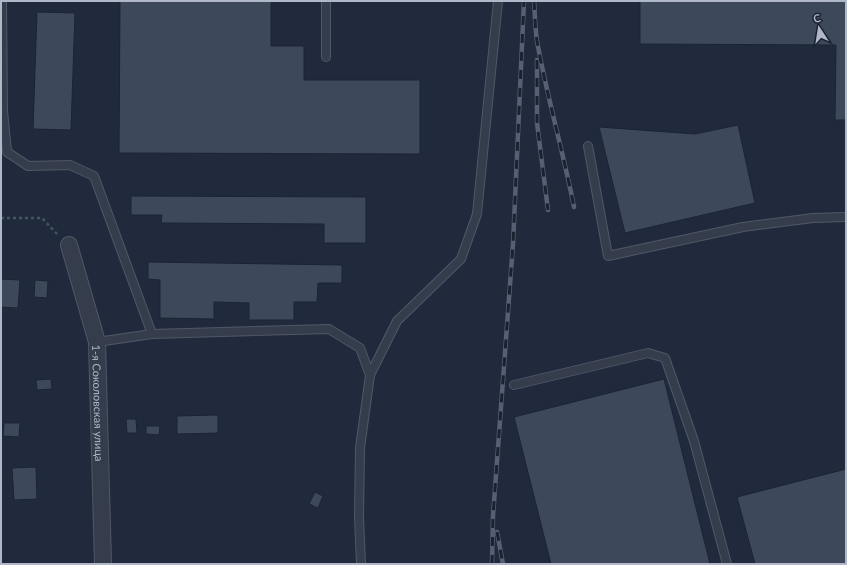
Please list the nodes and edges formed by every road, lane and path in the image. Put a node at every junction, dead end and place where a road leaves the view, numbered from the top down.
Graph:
1 (2, 1) edge
2 (326, 1) edge
3 (498, 1) edge
4 (326, 57) dead end
5 (588, 146) dead end
6 (846, 217) edge
7 (1, 218) edge
8 (69, 245) joint
9 (152, 334) junction
10 (97, 342) junction
11 (370, 375) junction
12 (514, 385) dead end
13 (103, 564) edge
14 (362, 564) edge
15 (727, 564) edge

1 - 9 lane
2 - 4 lane
3 - 11 lane
5 - 6 lane
7 - 8 path
8 - 10 street, 1-я Соколовская улица
9 - 10 lane
9 - 11 lane
10 - 13 street, 1-я Соколовская улица
11 - 14 lane
12 - 15 lane

